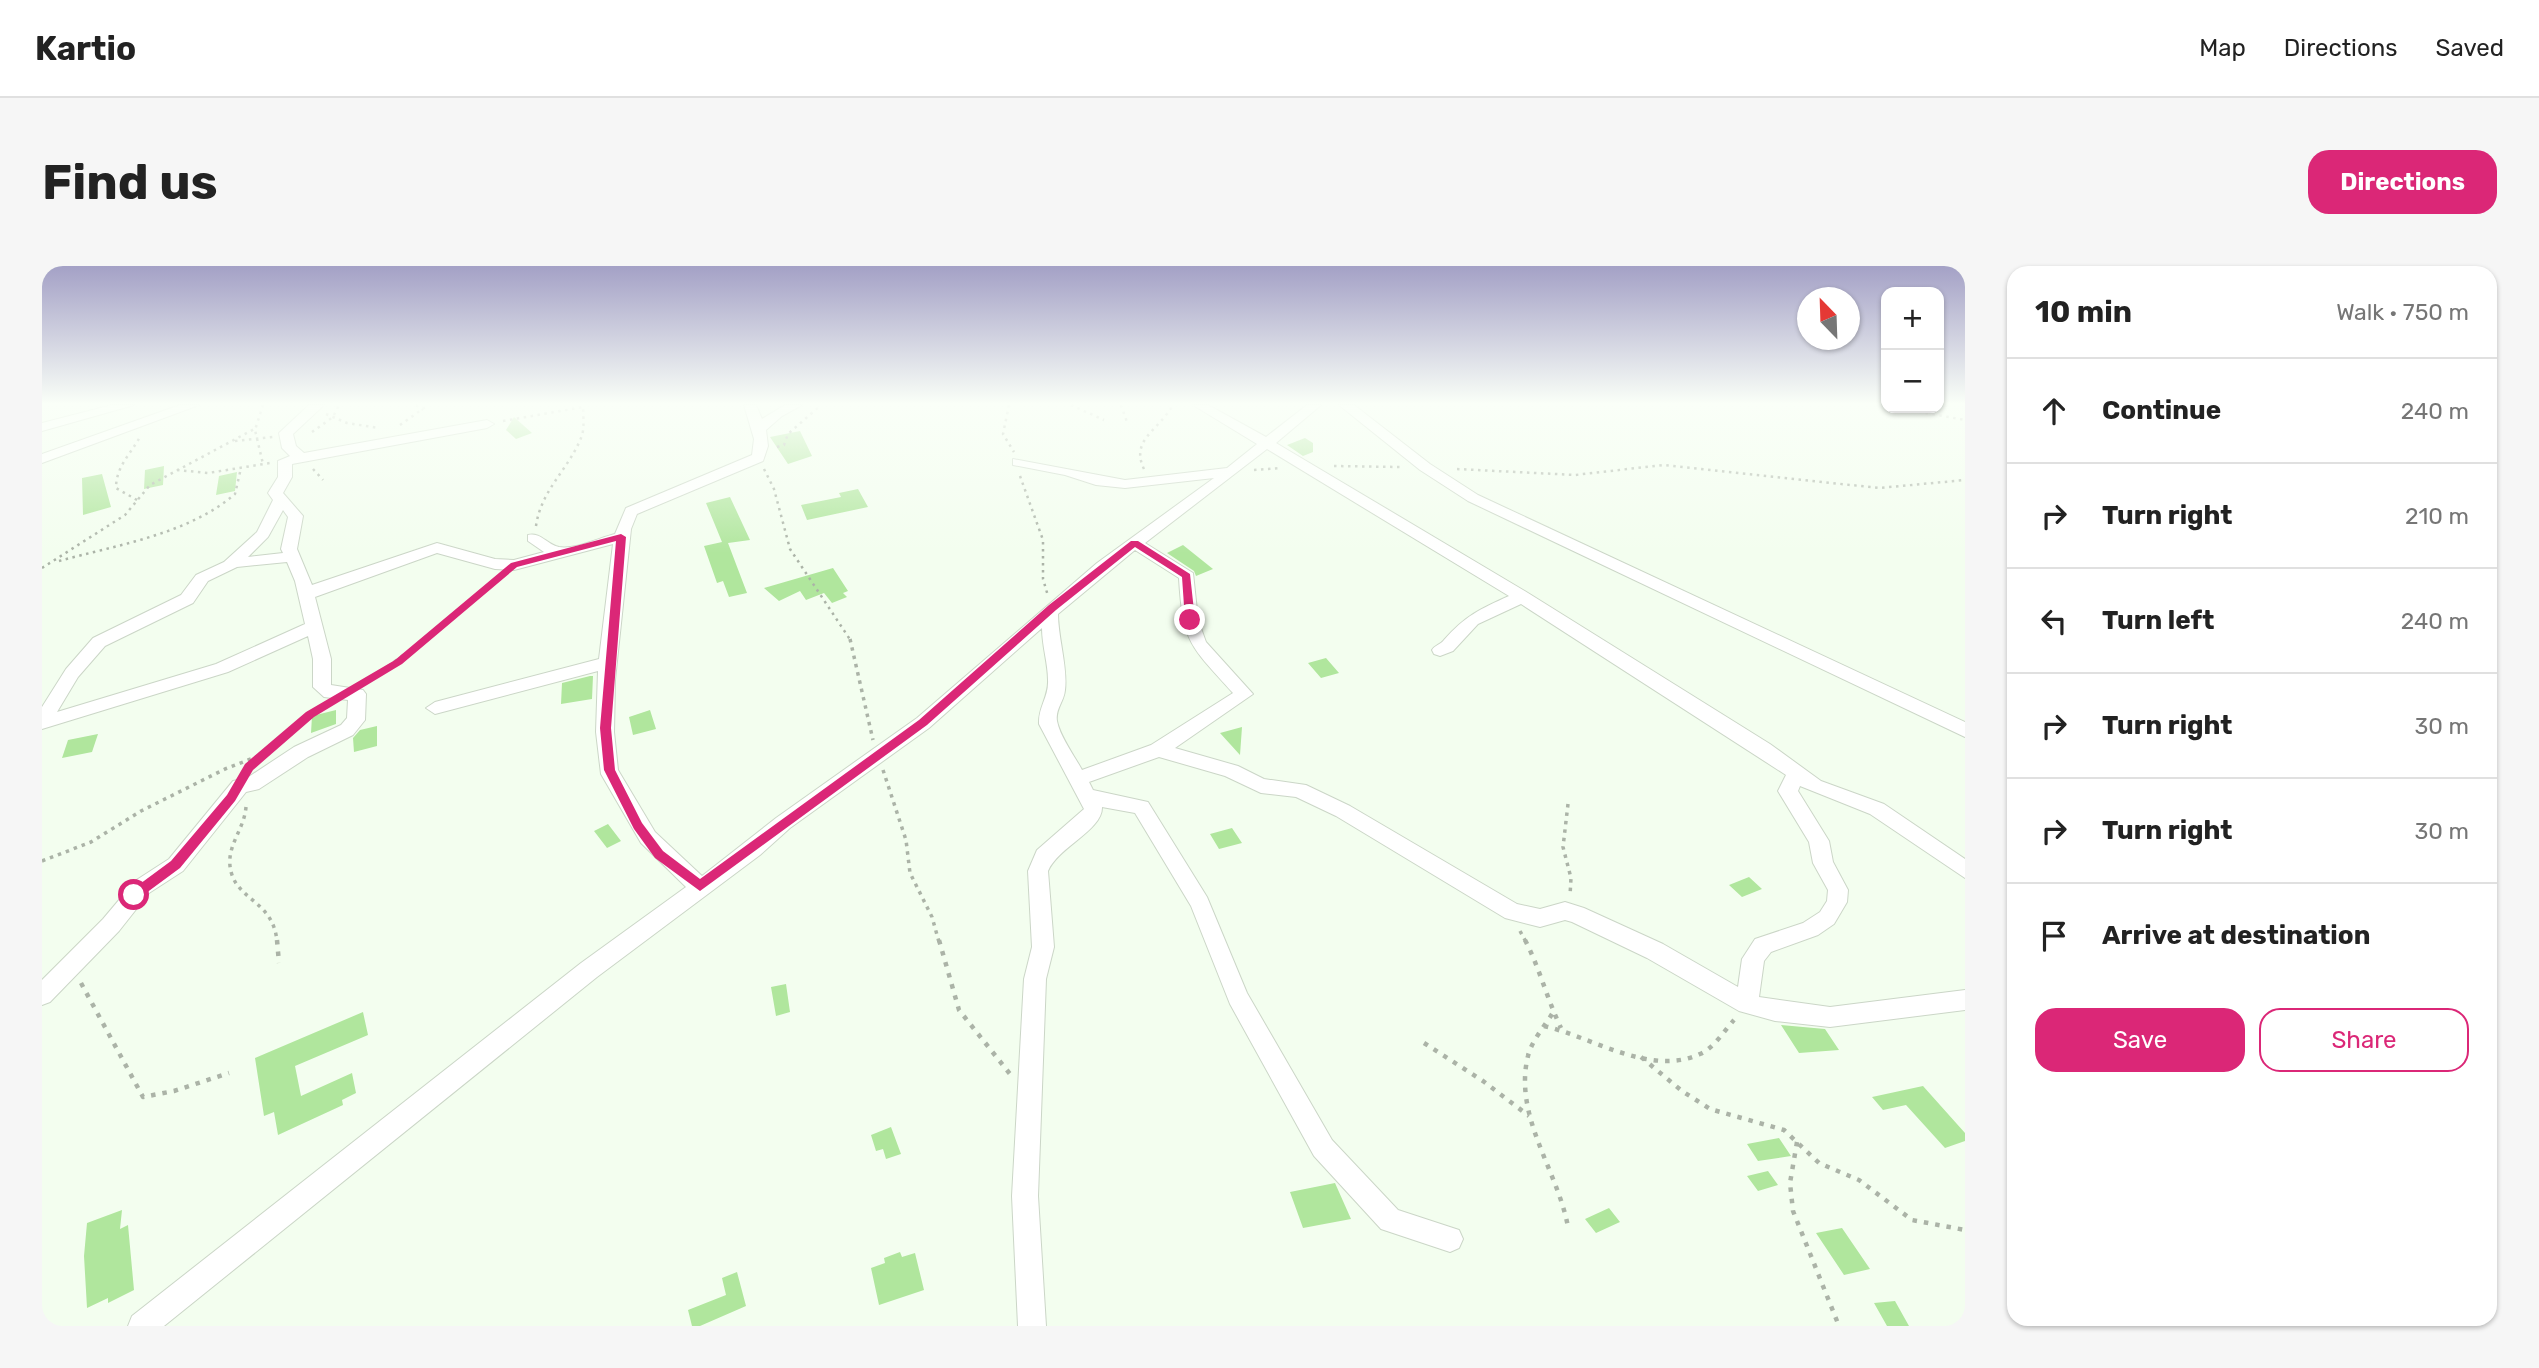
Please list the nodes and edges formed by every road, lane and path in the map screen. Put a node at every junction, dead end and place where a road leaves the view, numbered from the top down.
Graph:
1 (128, 454) edge
2 (201, 454) edge
3 (262, 454) edge
4 (291, 454) edge
5 (315, 454) edge
6 (570, 454) edge
7 (1014, 454) edge
8 (1139, 454) edge
9 (1251, 454) edge
10 (1286, 454) edge
11 (1409, 454) edge
12 (760, 455) joint
13 (293, 459) junction
14 (1018, 462) junction
15 (263, 464) junction
16 (1307, 466) junction
17 (1425, 467) junction
18 (241, 468) junction
19 (174, 470) junction
20 (1227, 472) junction
21 (1965, 480) edge
22 (1153, 482) junction
23 (138, 500) junction
24 (280, 501) junction
25 (621, 537) junction
26 (533, 538) joint
27 (1134, 543) junction
28 (562, 553) junction
29 (293, 557) junction
30 (53, 563) junction
31 (232, 563) junction
32 (514, 565) junction
33 (42, 568) edge
34 (307, 594) junction
35 (1522, 597) junction
36 (1051, 609) junction
37 (314, 627) junction
38 (1440, 650) dead end
39 (610, 662) junction
40 (347, 694) junction
41 (435, 708) dead end
42 (42, 722) edge
43 (1965, 730) edge
44 (1158, 750) junction
45 (265, 753) junction
46 (878, 756) junction
47 (1796, 773) junction
48 (240, 786) junction
49 (1085, 787) junction
50 (1568, 804) dead end
51 (42, 861) edge
52 (1965, 870) edge
53 (700, 886) junction
54 (1565, 911) junction
55 (1513, 912) junction
56 (279, 963) dead end
57 (68, 968) junction
58 (42, 995) edge
59 (1965, 1000) edge
60 (1747, 1004) junction
61 (1552, 1014) junction
62 (1544, 1026) junction
63 (1561, 1028) junction
64 (1424, 1043) dead end
65 (1640, 1057) junction
66 (229, 1073) dead end
67 (1028, 1110) junction
68 (1530, 1117) junction
69 (1797, 1142) junction
70 (1568, 1227) dead end
71 (1965, 1230) edge
72 (1450, 1239) dead end
73 (142, 1326) edge
74 (1032, 1326) edge
75 (1839, 1326) edge

1 - 23 path
2 - 19 path
3 - 15 path
4 - 13 street
5 - 13 street
6 - 26 path
7 - 14 path
8 - 22 path
9 - 20 street
10 - 16 street
11 - 17 street
12 - 25 street
12 - 46 path
13 - 15 path
13 - 24 street
14 - 22 street
14 - 36 path
15 - 18 path
16 - 17 path
16 - 20 path
16 - 35 street
17 - 21 path
17 - 43 street
18 - 19 path
18 - 30 path
19 - 23 path
20 - 22 street
20 - 27 street
23 - 30 path
24 - 29 street
24 - 31 street
25 - 28 street
25 - 39 street
26 - 28 street
27 - 36 street
27 - 44 street
28 - 32 street
29 - 31 street
29 - 34 street
30 - 33 path
31 - 42 street
32 - 34 street
32 - 40 path
34 - 37 street
35 - 38 street
35 - 47 street
36 - 46 street
36 - 49 street
37 - 40 street
37 - 42 street
39 - 41 street
39 - 53 street
40 - 45 path
40 - 48 street
44 - 49 street
44 - 55 street
45 - 48 path
45 - 51 path
46 - 53 street
46 - 67 path
47 - 52 street
47 - 60 street
48 - 56 path
48 - 57 street
49 - 67 street
49 - 72 street
50 - 54 path
53 - 73 street
54 - 55 street
54 - 60 street
55 - 61 path
57 - 58 street
57 - 66 path
59 - 60 street
60 - 65 path
61 - 62 path
61 - 63 path
62 - 63 path
62 - 68 path
63 - 65 path
64 - 68 path
65 - 69 path
67 - 74 street
68 - 70 path
69 - 71 path
69 - 75 path

